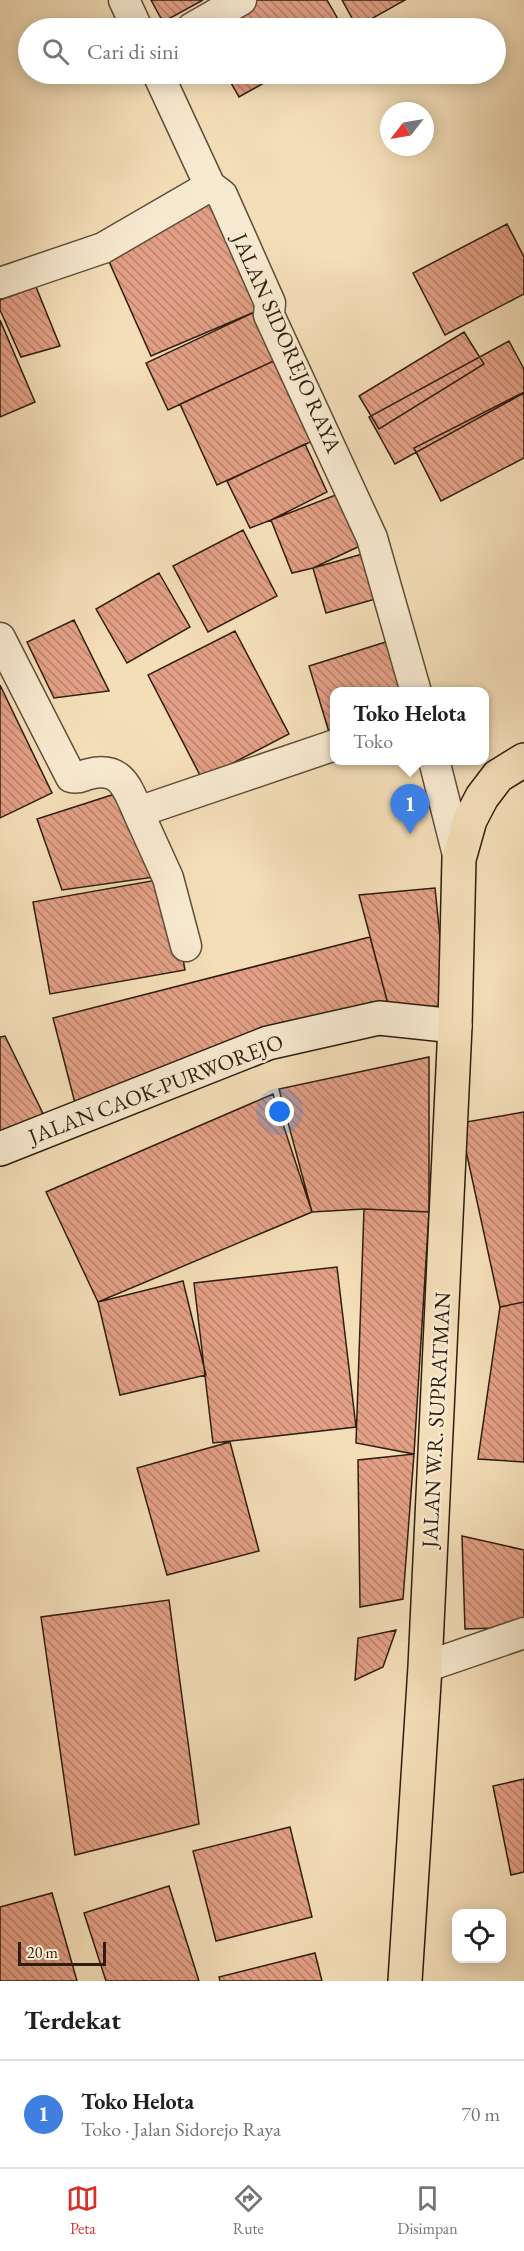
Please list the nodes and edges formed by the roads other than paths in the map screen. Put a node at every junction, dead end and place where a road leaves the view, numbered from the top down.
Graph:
1 (124, 0) edge
2 (241, 0) edge
3 (132, 18) edge
4 (210, 18) edge
5 (163, 84) edge
6 (210, 186) junction
7 (0, 283) edge
8 (0, 638) edge
9 (415, 687) edge
10 (330, 747) edge
11 (524, 760) edge
12 (435, 765) edge
13 (138, 812) junction
14 (459, 859) junction
15 (186, 946) dead end
16 (455, 1026) junction
17 (0, 1149) edge
18 (524, 1633) edge
19 (425, 1667) junction
20 (405, 1981) edge

1 - 3 street
2 - 4 street
5 - 6 street, JALAN SIDOREJO RAYA
6 - 7 street
6 - 9 street, JALAN SIDOREJO RAYA
8 - 13 street
10 - 13 street
11 - 14 main road, JALAN W.R. SUPRATMAN
12 - 14 street
13 - 15 street
14 - 16 main road, JALAN W.R. SUPRATMAN
16 - 17 street, JALAN CAOK-PURWOREJO
16 - 19 main road, JALAN W.R. SUPRATMAN
18 - 19 street
19 - 20 main road, JALAN W.R. SUPRATMAN

